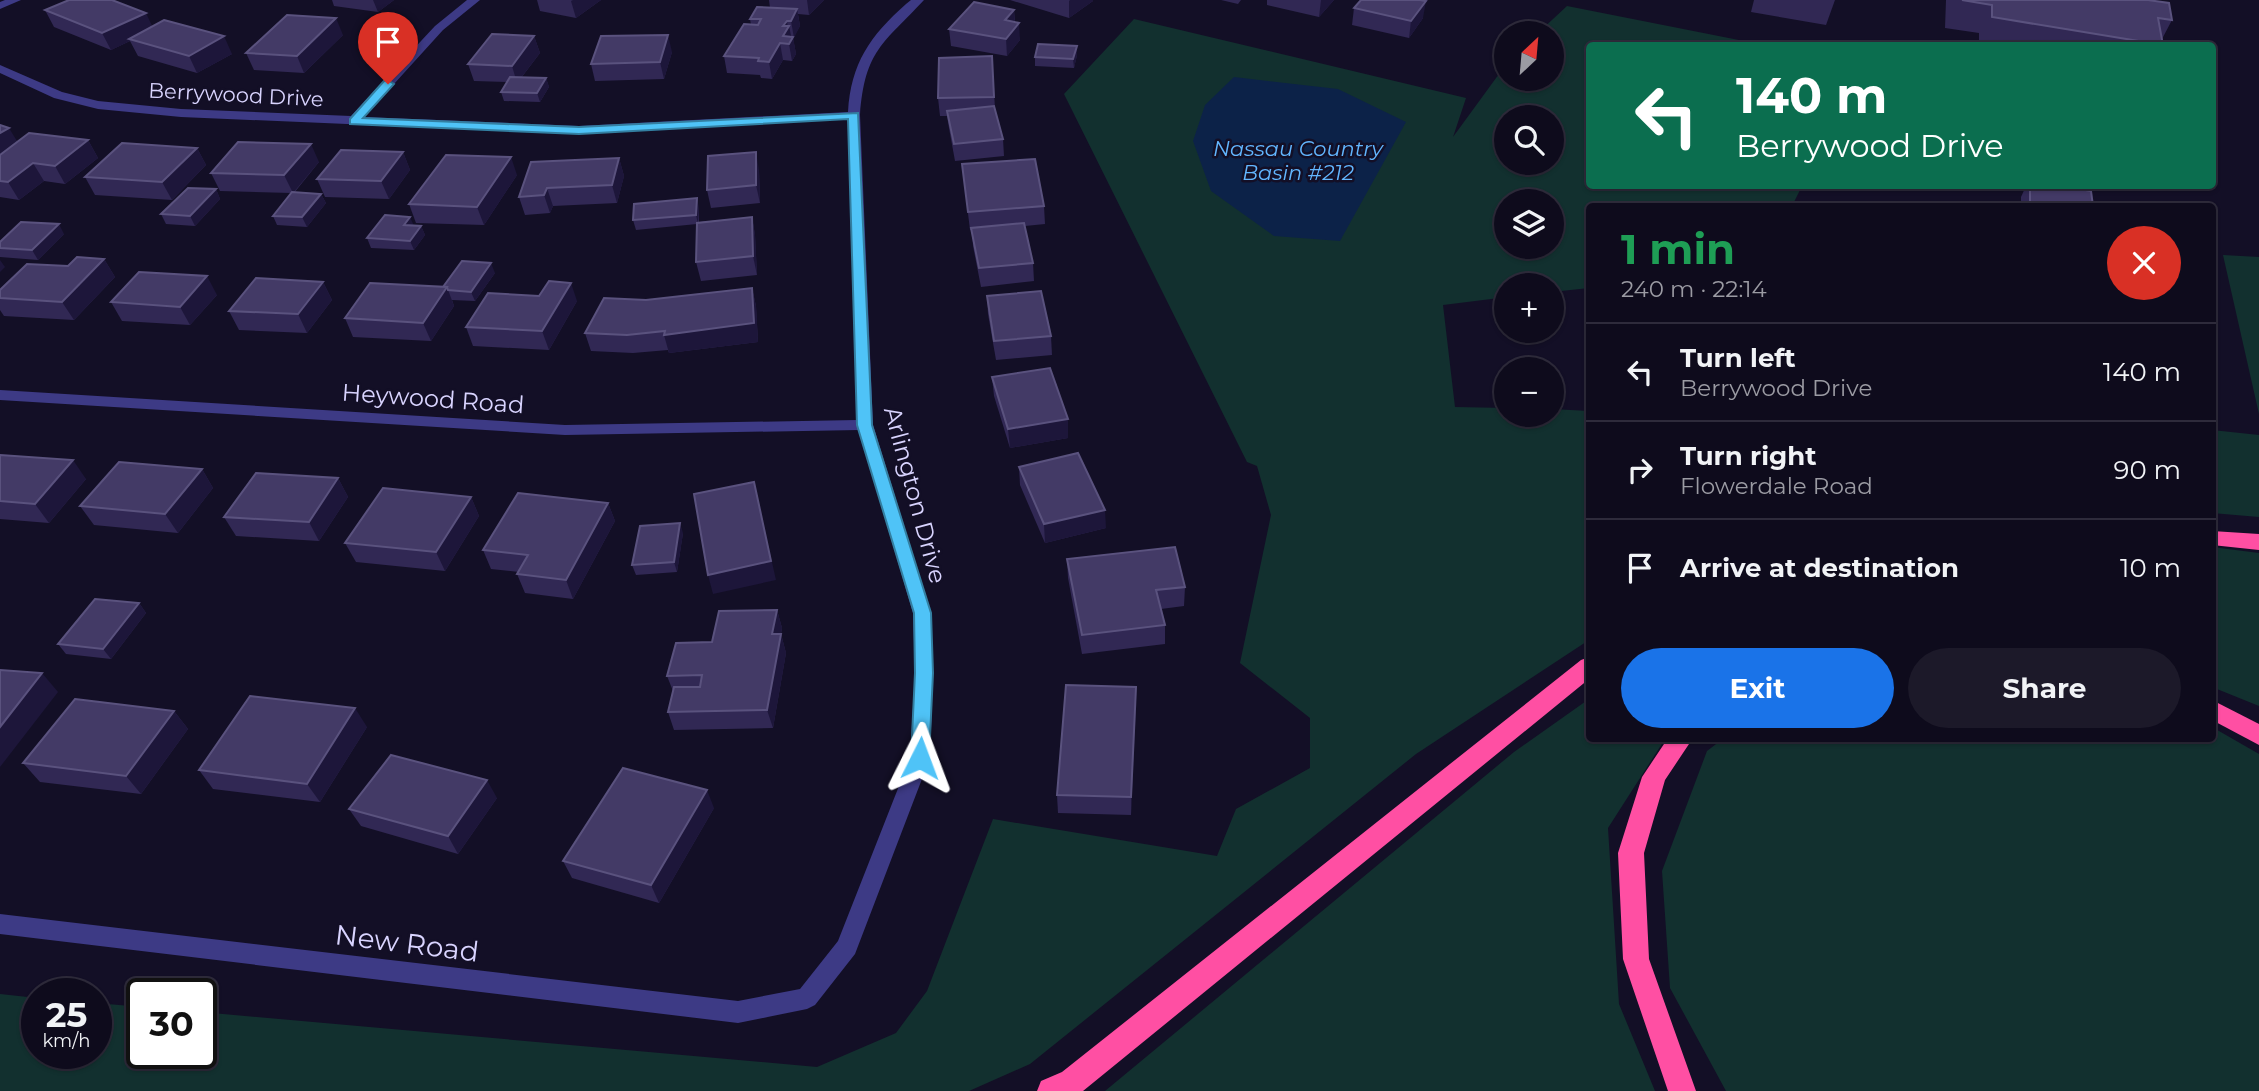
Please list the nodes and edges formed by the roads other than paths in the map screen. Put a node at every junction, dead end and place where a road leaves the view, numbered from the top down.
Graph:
1 (15, 0) edge
2 (474, 0) edge
3 (918, 0) edge
4 (0, 6) edge
5 (0, 69) edge
6 (854, 115) junction
7 (354, 121) junction
8 (0, 395) edge
9 (865, 425) junction
10 (2216, 538) edge
11 (2259, 542) edge
12 (1586, 668) edge
13 (2216, 711) edge
14 (2259, 735) edge
15 (1678, 742) edge
16 (0, 924) edge
17 (807, 998) joint
18 (1051, 1091) edge
19 (1682, 1091) edge

1 - 4 street
2 - 7 street
3 - 6 street, Arlington Drive
5 - 7 street, Berrywood Drive
6 - 7 street, Berrywood Drive
6 - 9 street, Arlington Drive
8 - 9 street, Heywood Road
9 - 17 street, Arlington Drive
10 - 11 highway
12 - 18 highway
13 - 14 highway
15 - 19 highway
16 - 17 street, New Road

